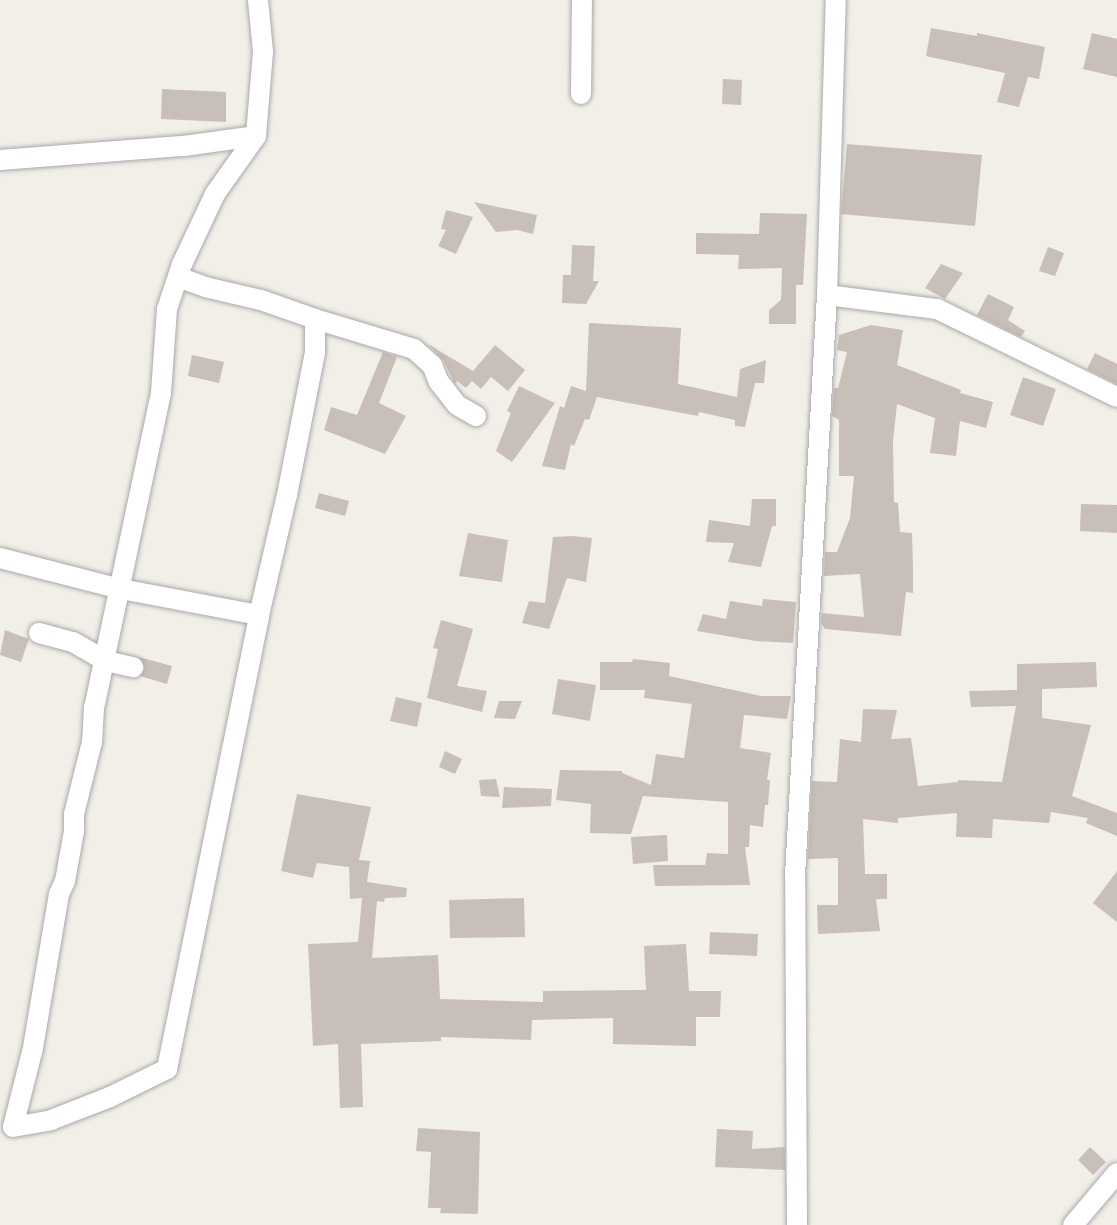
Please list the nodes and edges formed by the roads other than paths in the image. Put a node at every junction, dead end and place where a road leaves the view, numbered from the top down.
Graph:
1 (258, 0) edge
2 (582, 0) edge
3 (836, 0) edge
4 (581, 94) dead end
5 (256, 136) junction
6 (0, 160) edge
7 (178, 277) junction
8 (827, 296) junction
9 (315, 319) junction
10 (1117, 397) edge
11 (476, 416) dead end
12 (0, 558) edge
13 (121, 589) junction
14 (259, 615) junction
15 (39, 633) dead end
16 (106, 661) junction
17 (132, 667) dead end
18 (1117, 1173) edge
19 (797, 1225) edge
20 (1072, 1225) edge

1 - 5 street
2 - 4 street
3 - 8 street
5 - 6 street
5 - 7 street
7 - 9 street
7 - 13 street
8 - 10 street
8 - 19 street
9 - 11 street
9 - 14 street
12 - 13 street
13 - 14 street
13 - 16 street
14 - 16 street
15 - 16 street
16 - 17 street
18 - 20 street

